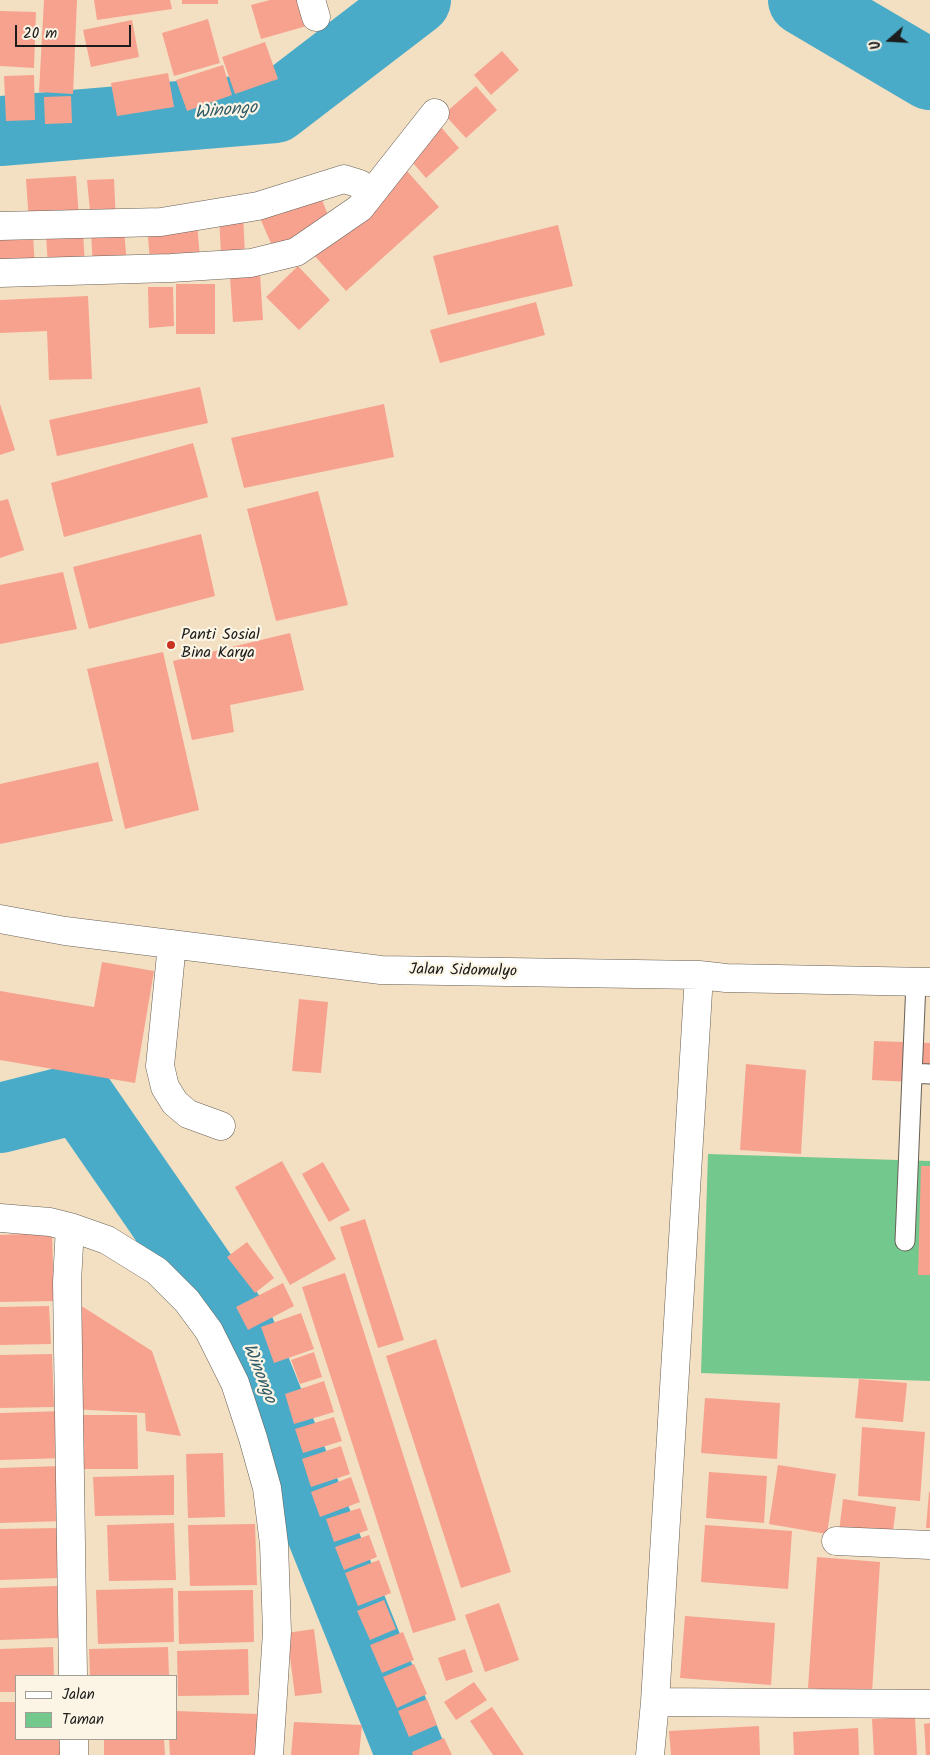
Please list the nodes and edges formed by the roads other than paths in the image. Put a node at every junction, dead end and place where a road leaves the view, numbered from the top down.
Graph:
1 (435, 113) dead end
2 (370, 194) junction
3 (0, 226) edge
4 (0, 272) edge
5 (0, 919) edge
6 (172, 944) junction
7 (699, 975) junction
8 (923, 982) edge
9 (921, 1073) edge
10 (221, 1126) dead end
11 (0, 1218) edge
12 (70, 1227) junction
13 (905, 1241) dead end
14 (836, 1541) dead end
15 (930, 1545) edge
16 (73, 1675) edge
17 (655, 1702) junction
18 (930, 1704) edge
19 (74, 1740) edge
20 (74, 1755) edge
21 (269, 1755) edge
22 (650, 1755) edge

1 - 2 street
2 - 3 street
2 - 4 street
5 - 6 street, Jalan Sidomulyo
6 - 7 street, Jalan Sidomulyo
6 - 10 street
7 - 8 street, Jalan Sidomulyo
7 - 17 street
8 - 9 lane
9 - 13 lane
11 - 12 street
12 - 16 street
12 - 21 street
14 - 15 street
17 - 18 street
17 - 22 street
19 - 20 street

